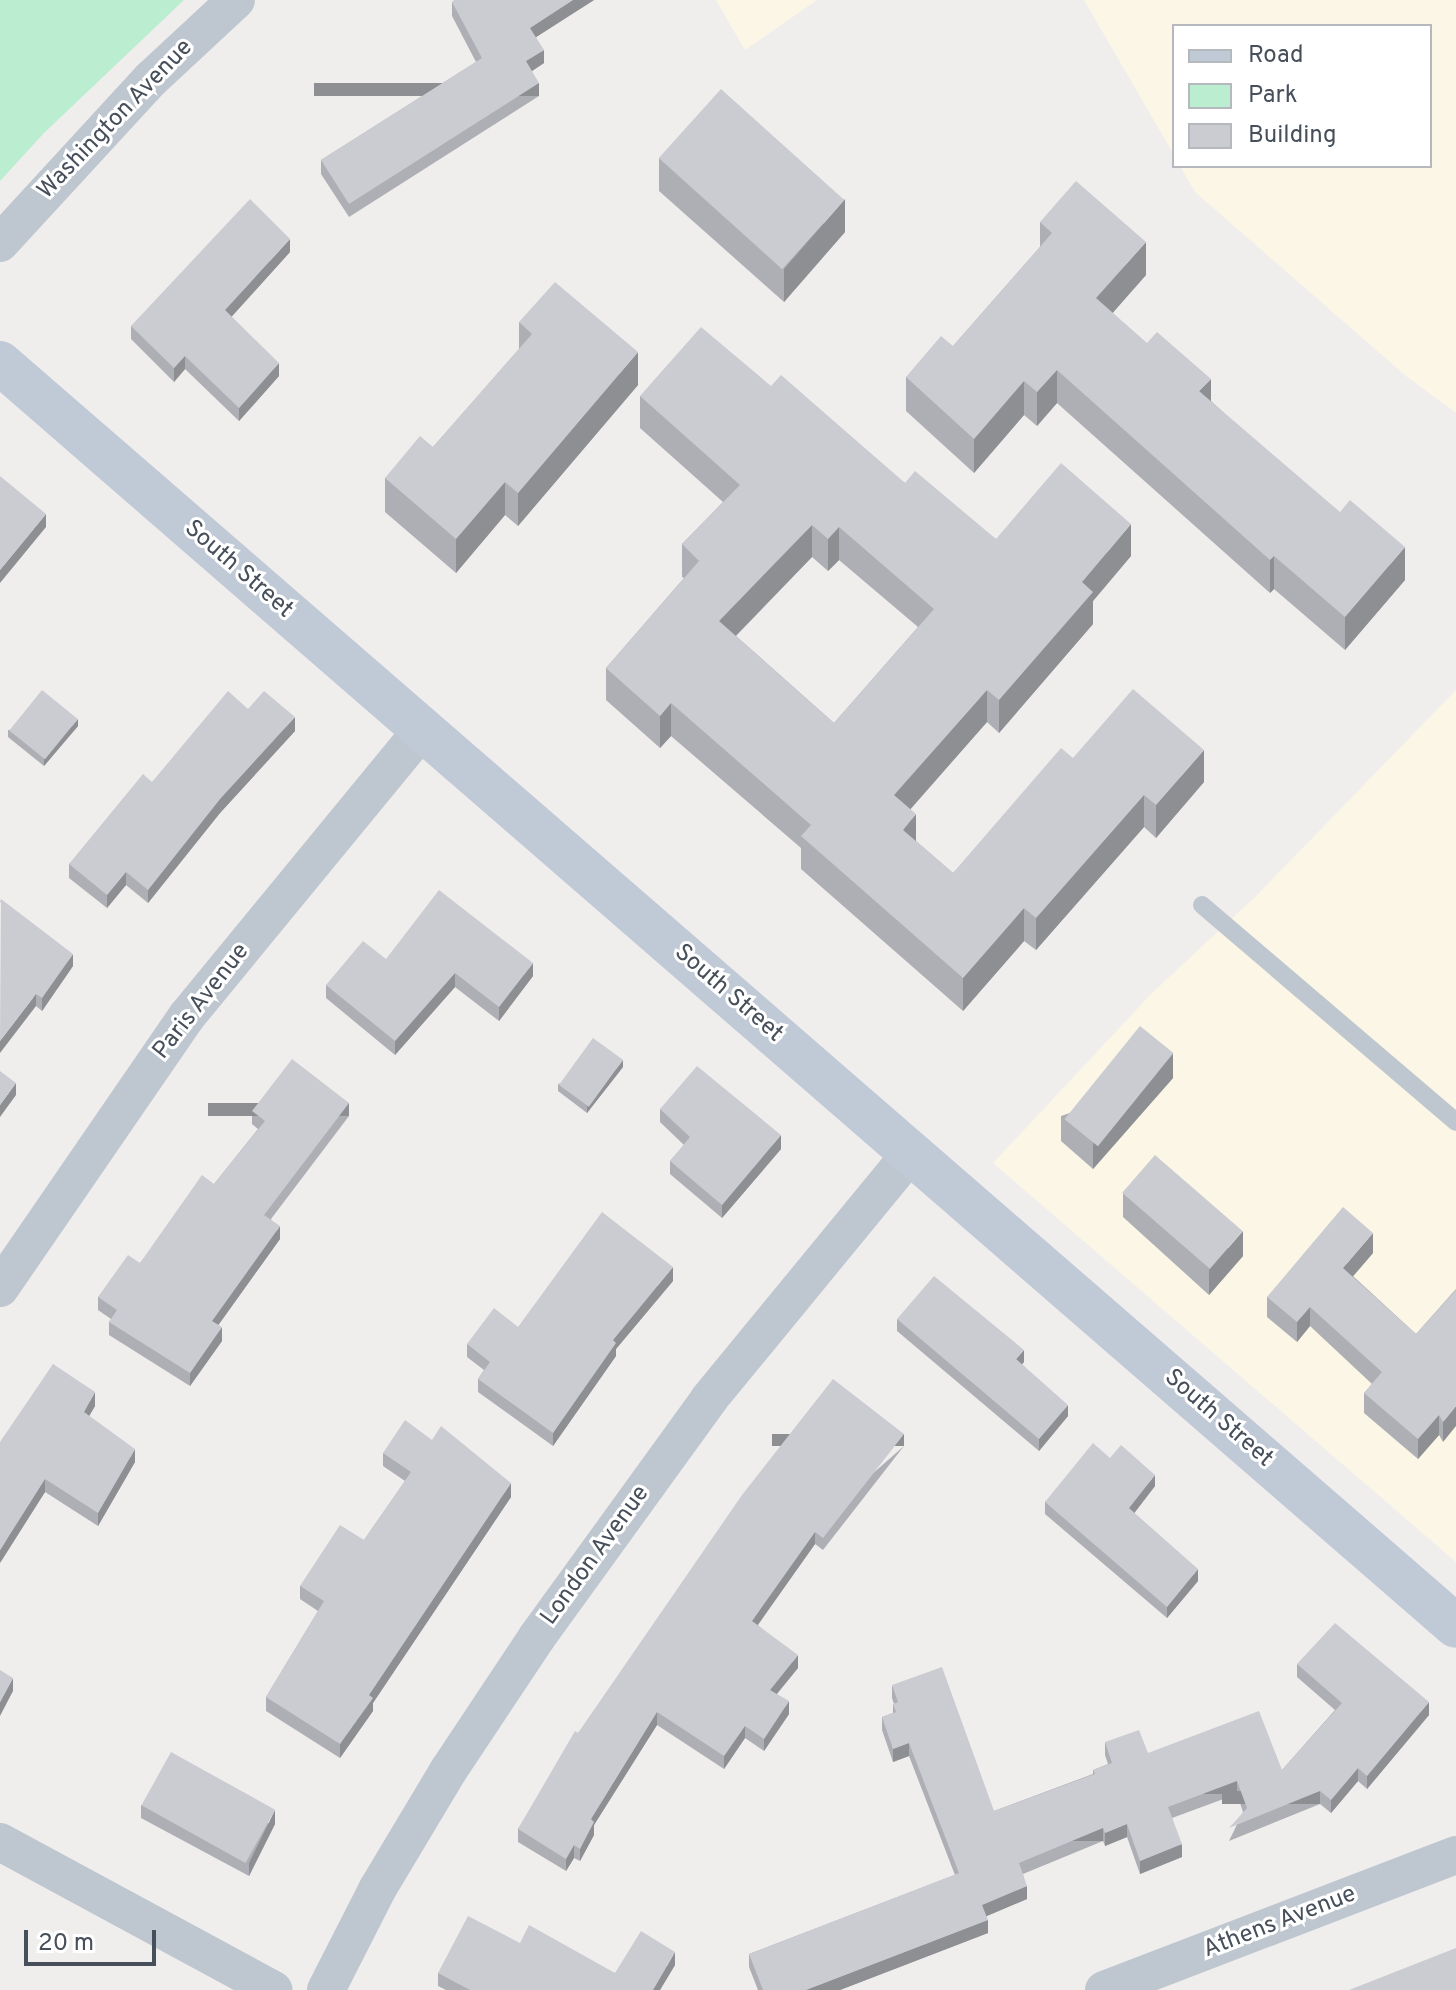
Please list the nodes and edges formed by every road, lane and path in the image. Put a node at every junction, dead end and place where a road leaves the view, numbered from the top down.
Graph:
1 (236, 0) edge
2 (0, 243) edge
3 (0, 363) edge
4 (422, 730) junction
5 (1202, 905) dead end
6 (1456, 1122) edge
7 (911, 1153) junction
8 (0, 1288) edge
9 (1456, 1626) edge
10 (0, 1842) edge
11 (1456, 1855) edge
12 (274, 1990) edge
13 (326, 1990) edge
14 (1104, 1990) edge

1 - 2 street, Washington Avenue
3 - 4 street, South Street
4 - 7 street, South Street
4 - 8 street, Paris Avenue
5 - 6 lane
7 - 9 street, South Street
7 - 13 street, London Avenue
10 - 12 street
11 - 14 street, Athens Avenue

